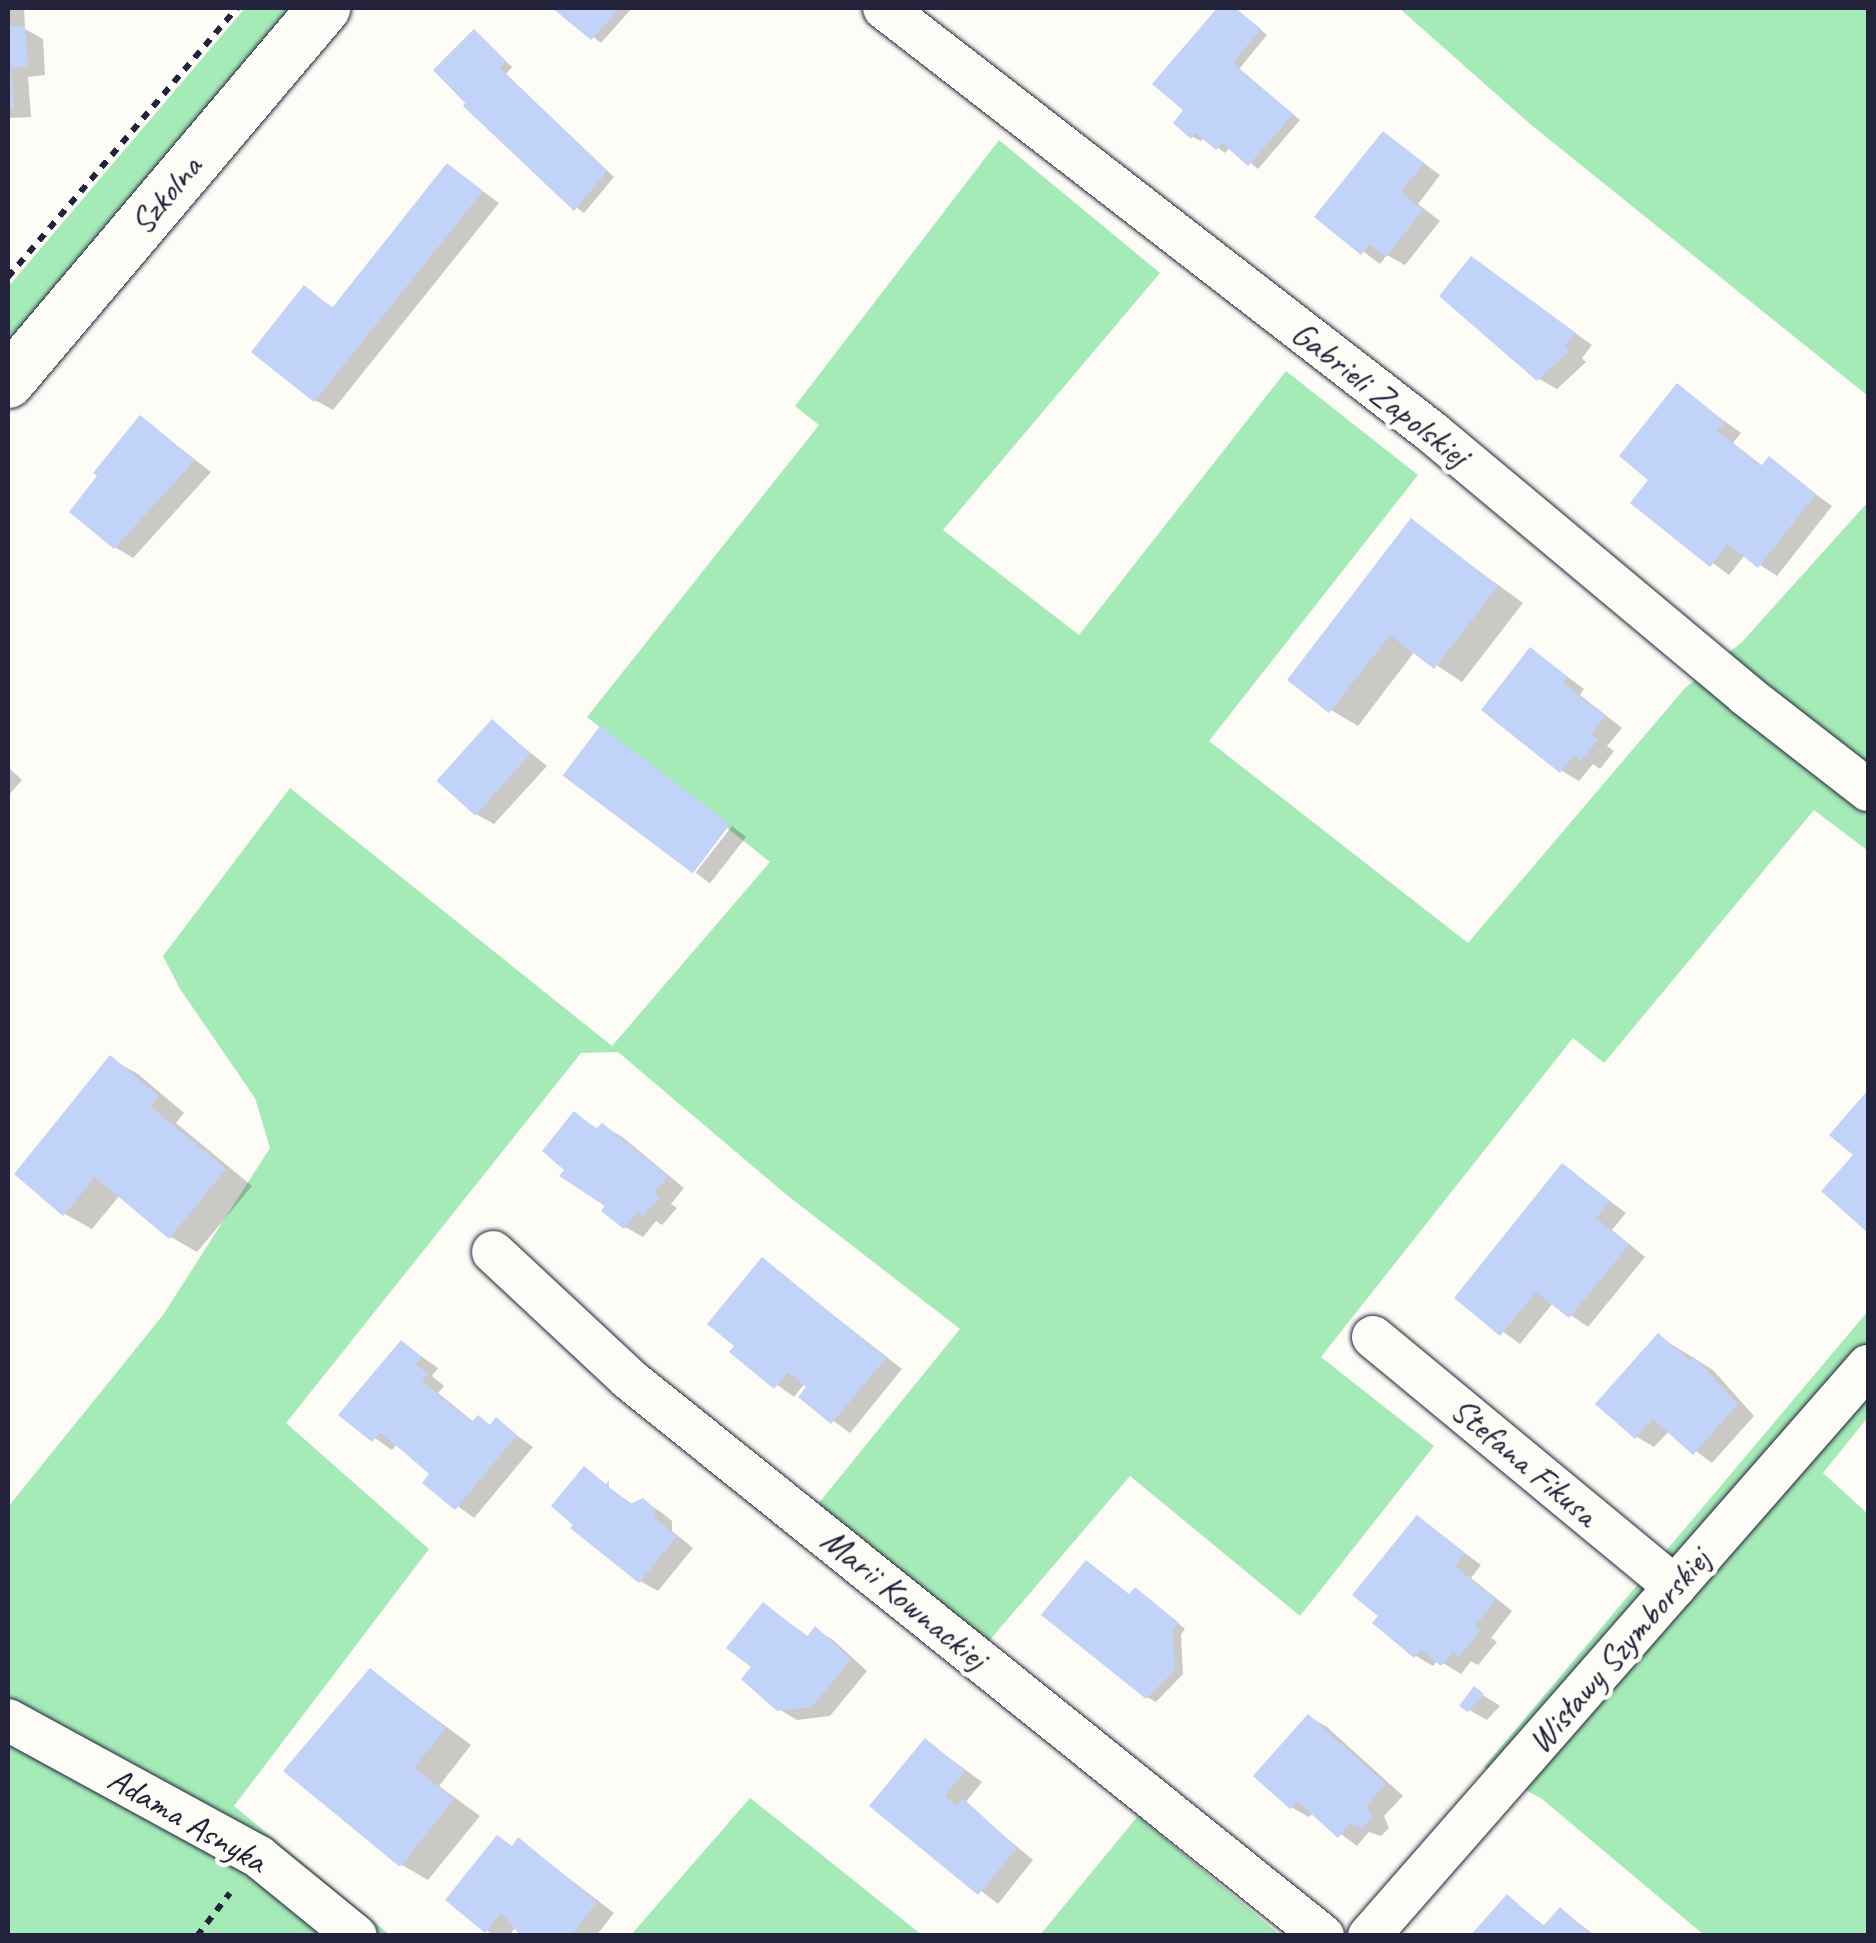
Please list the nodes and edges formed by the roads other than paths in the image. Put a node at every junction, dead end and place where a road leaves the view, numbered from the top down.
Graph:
1 (324, 8) edge
2 (884, 8) edge
3 (8, 382) edge
4 (1868, 790) edge
5 (493, 1252) dead end
6 (1372, 1338) dead end
7 (1868, 1366) edge
8 (1675, 1588) junction
9 (8, 1720) edge
10 (356, 1936) edge
11 (1323, 1936) edge
12 (1369, 1936) edge

1 - 3 street, Szkolna
2 - 4 street, Gabrieli Zapolskiej
5 - 11 street, Marii Kownackiej
6 - 8 street, Stefana Fikusa
7 - 8 street, Wisławy Szymborskiej
8 - 12 street, Wisławy Szymborskiej
9 - 10 street, Adama Asnyka

